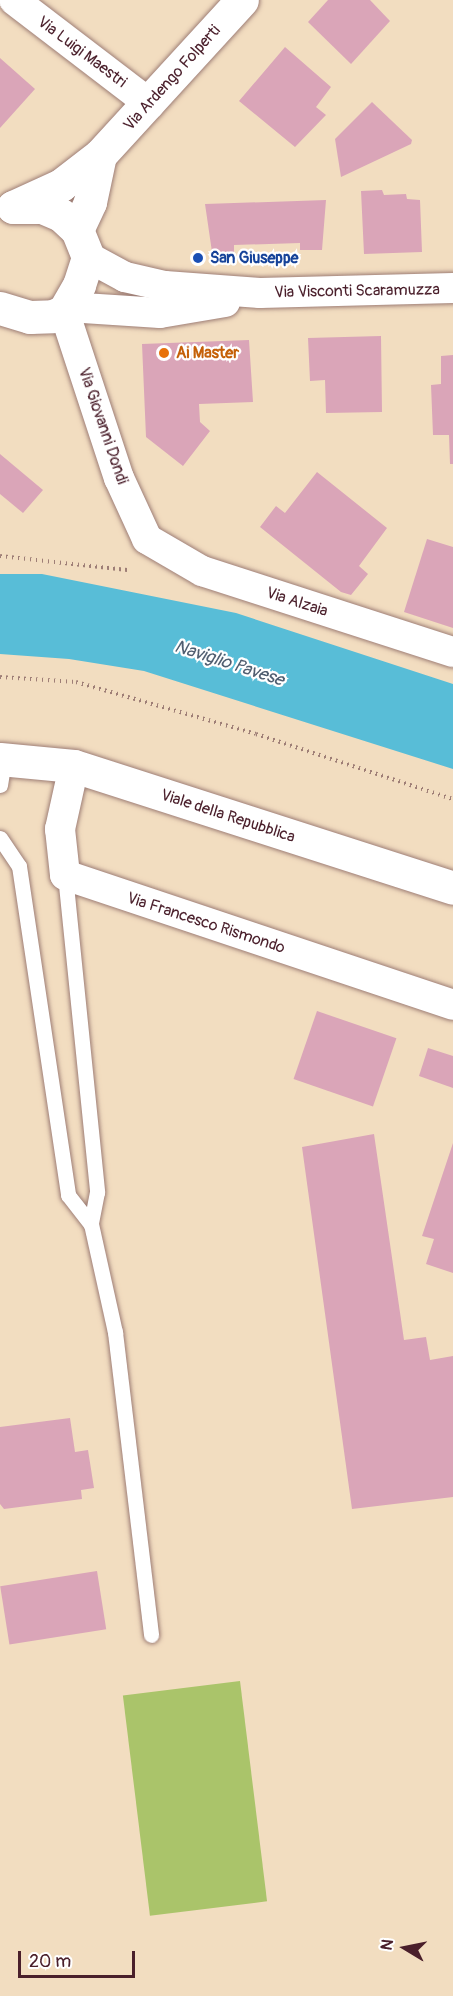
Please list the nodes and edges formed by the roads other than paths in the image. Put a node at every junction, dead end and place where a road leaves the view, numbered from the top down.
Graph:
1 (14, 0) edge
2 (243, 0) edge
3 (150, 104) junction
4 (100, 154) junction
5 (6, 207) edge
6 (82, 243) junction
7 (453, 288) edge
8 (260, 293) junction
9 (0, 308) edge
10 (65, 309) junction
11 (147, 539) joint
12 (453, 652) edge
13 (74, 766) junction
14 (1, 768) edge
15 (0, 838) edge
16 (65, 875) junction
17 (453, 888) edge
18 (453, 1005) edge
19 (91, 1224) junction
20 (151, 1635) dead end

1 - 3 street, Via Luigi Maestri
2 - 3 street, Via Ardengo Folperti
3 - 4 street, Via Ardengo Folperti
4 - 5 street, Via Ardengo Folperti
4 - 6 street
5 - 6 street
6 - 8 street, Via Visconti Scaramuzza
6 - 10 street
7 - 8 street, Via Visconti Scaramuzza
8 - 10 street, Via Visconti Scaramuzza
9 - 10 street
10 - 11 street, Via Giovanni Dondi
11 - 12 street, Via Alzaia
13 - 14 street, Viale della Repubblica
13 - 16 street
13 - 17 street, Viale della Repubblica
15 - 19 lane
16 - 18 street, Via Francesco Rismondo
16 - 19 lane
19 - 20 lane

